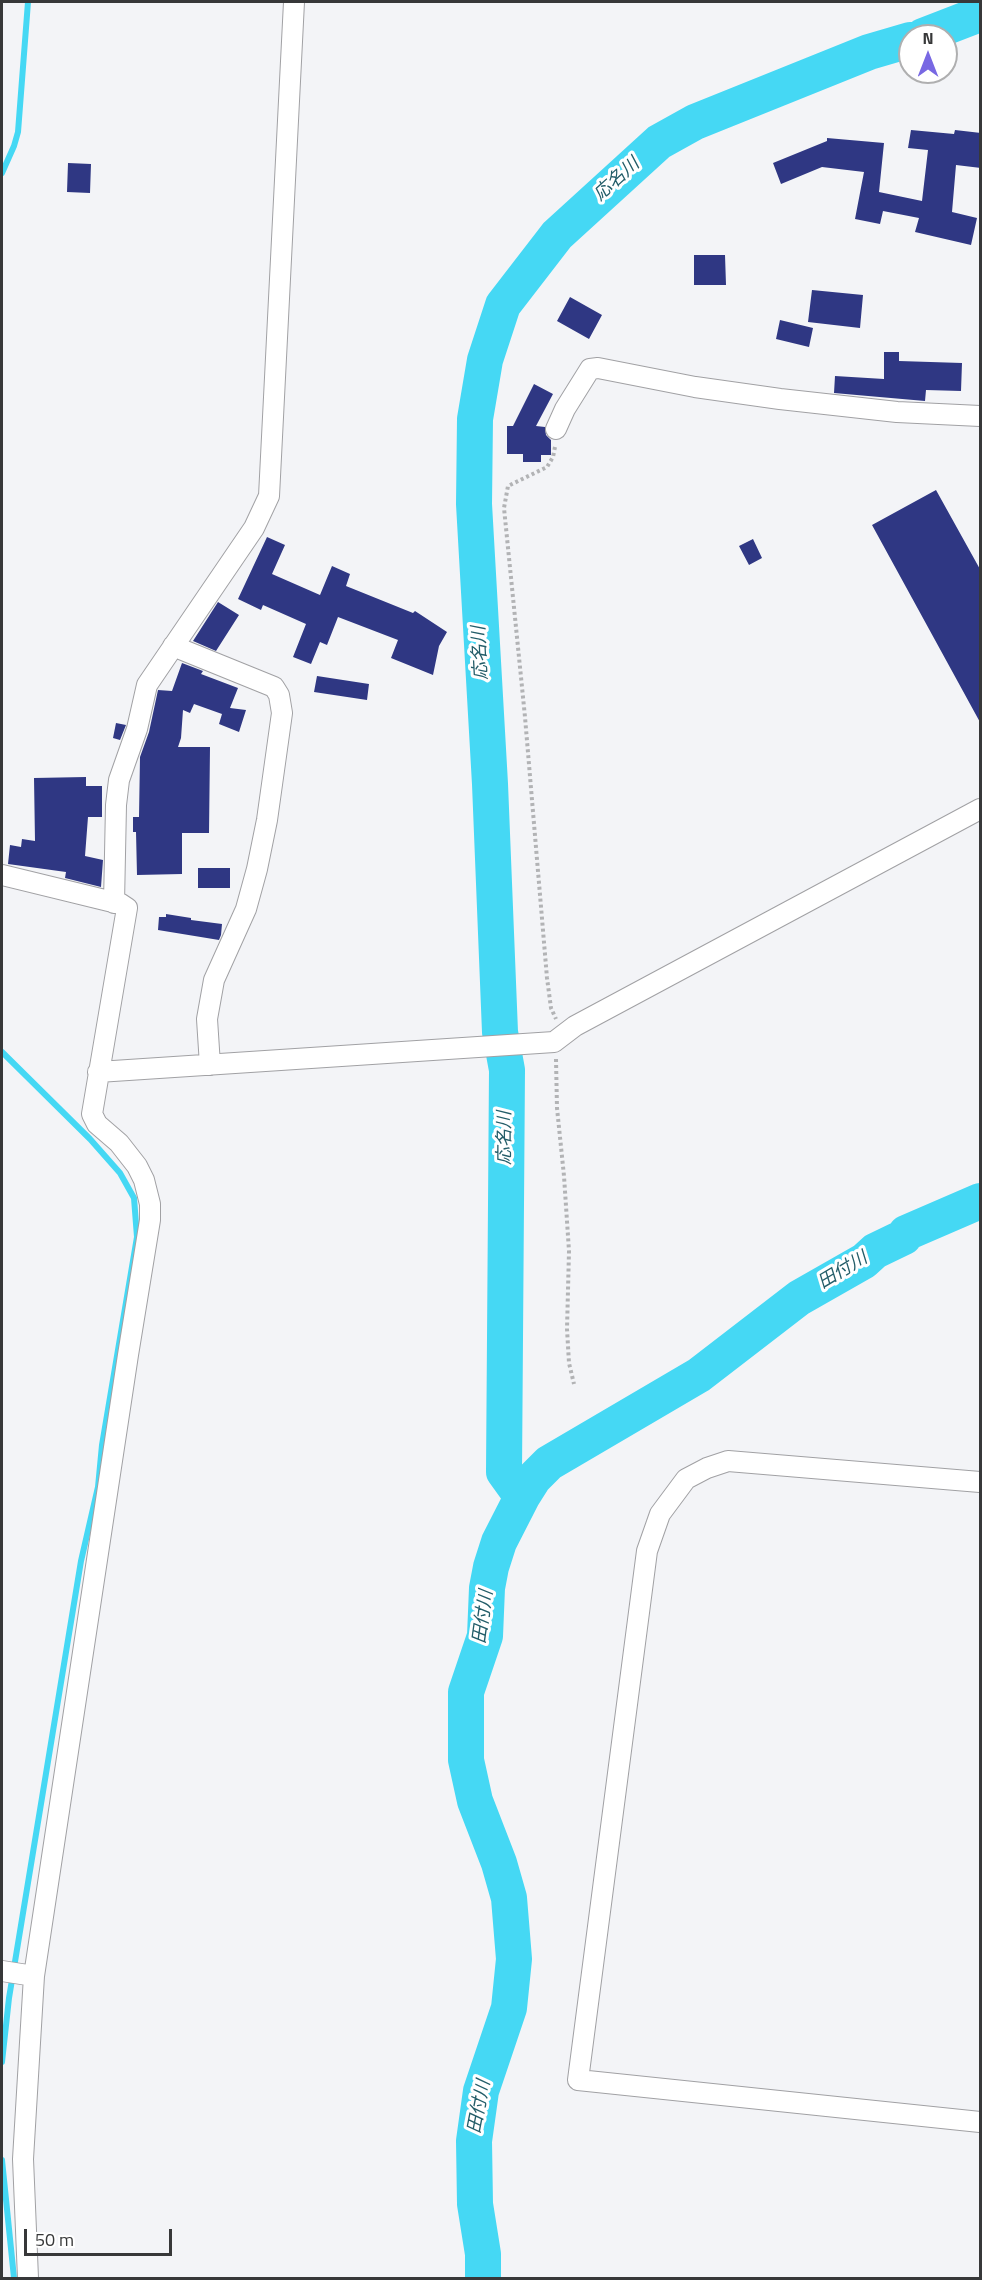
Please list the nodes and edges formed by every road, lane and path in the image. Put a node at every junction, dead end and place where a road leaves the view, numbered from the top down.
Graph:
1 (294, 2) edge
2 (981, 417) edge
3 (556, 429) joint
4 (173, 646) junction
5 (981, 809) edge
6 (2, 875) edge
7 (114, 903) junction
8 (557, 1039) junction
9 (210, 1065) junction
10 (98, 1072) junction
11 (574, 1384) dead end
12 (981, 1482) edge
13 (2, 1971) edge
14 (34, 1976) junction
15 (981, 2122) edge
16 (28, 2278) edge

1 - 4 street
2 - 3 street
3 - 8 path
4 - 7 street
4 - 9 street
5 - 8 street
6 - 7 street
7 - 10 street
8 - 9 street
8 - 11 path
9 - 10 street
10 - 14 street
12 - 15 street
13 - 14 street
14 - 16 street

